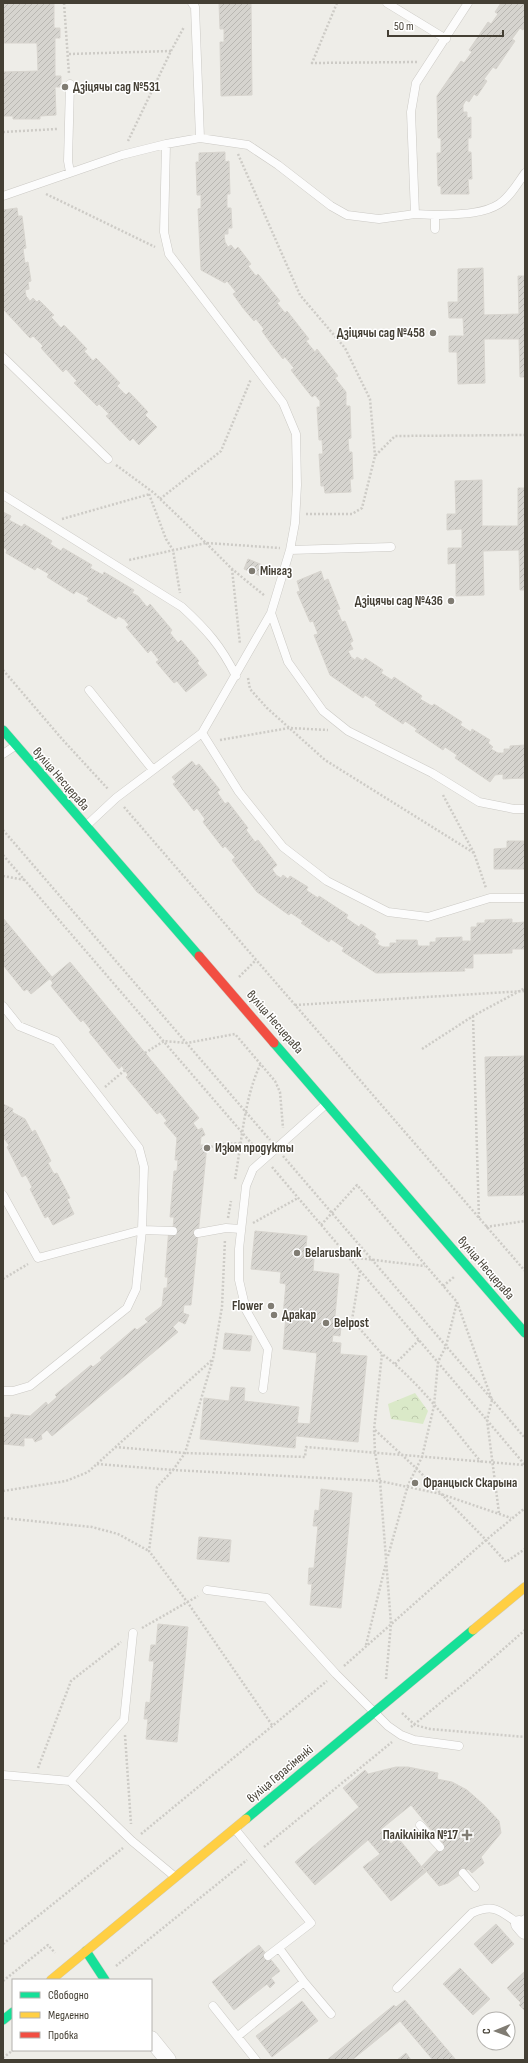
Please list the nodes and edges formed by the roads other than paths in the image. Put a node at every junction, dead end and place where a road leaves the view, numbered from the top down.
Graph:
1 (192, 3) edge
2 (387, 3) edge
3 (468, 3) edge
4 (446, 39) junction
5 (70, 84) road end
6 (200, 138) junction
7 (166, 144) junction
8 (70, 172) junction
9 (525, 174) edge
10 (3, 196) edge
11 (416, 214) junction
12 (436, 215) junction
13 (435, 229) dead end
14 (3, 357) edge
15 (108, 459) road end
16 (3, 495) edge
17 (391, 547) dead end
18 (290, 550) junction
19 (271, 613) junction
20 (236, 676) junction
21 (90, 690) dead end
22 (3, 730) edge
23 (202, 733) junction
24 (16, 745) junction
25 (3, 754) edge
26 (152, 770) junction
27 (525, 808) edge
28 (86, 826) junction
29 (525, 898) edge
30 (3, 1006) edge
31 (327, 1103) junction
32 (3, 1195) edge
33 (241, 1229) junction
34 (142, 1230) junction
35 (173, 1231) dead end
36 (198, 1233) dead end
37 (525, 1333) edge
38 (263, 1389) dead end
39 (3, 1391) edge
40 (525, 1587) edge
41 (208, 1590) road end
42 (132, 1633) road end
43 (373, 1712) junction
44 (459, 1746) dead end
45 (3, 1775) edge
46 (70, 1781) junction
47 (420, 1825) dead end
48 (234, 1828) junction
49 (440, 1847) dead end
50 (463, 1873) dead end
51 (175, 1876) junction
52 (475, 1887) dead end
53 (523, 1925) edge
54 (279, 1948) junction
55 (86, 1951) junction
56 (268, 1956) dead end
57 (52, 1979) edge
58 (105, 1979) edge
59 (304, 1982) junction
60 (397, 1988) dead end
61 (214, 2006) dead end
62 (12, 2013) edge
63 (331, 2014) dead end
64 (3, 2020) edge
65 (238, 2036) junction
66 (152, 2040) edge
67 (168, 2060) edge
68 (256, 2060) edge

1 - 6 lane
2 - 4 lane
3 - 4 lane
4 - 11 lane
5 - 8 lane
6 - 7 lane
6 - 11 lane
7 - 8 lane
7 - 18 lane
8 - 10 lane
9 - 12 lane
11 - 12 lane
12 - 13 lane
14 - 15 lane
16 - 20 lane
17 - 18 lane
18 - 19 lane
19 - 20 lane
19 - 27 lane
20 - 23 lane
21 - 26 lane
22 - 24 main road, вуліца Несцерава
23 - 26 lane
23 - 29 lane
24 - 25 lane
24 - 28 main road, вуліца Несцерава
26 - 28 lane
28 - 31 main road, вуліца Несцерава
30 - 34 lane
31 - 33 lane
31 - 37 main road, вуліца Несцерава
32 - 34 lane
33 - 36 lane
33 - 38 lane
34 - 35 lane
34 - 39 lane
40 - 43 main road, вуліца Герасіменкі
41 - 43 lane
42 - 46 lane
43 - 44 lane
43 - 48 main road, вуліца Герасіменкі
45 - 46 lane
46 - 51 lane
47 - 49 lane
48 - 51 main road, вуліца Герасіменкі
48 - 54 lane
50 - 52 lane
51 - 55 main road, вуліца Герасіменкі
53 - 60 lane
54 - 56 lane
54 - 59 lane
55 - 57 main road, вуліца Герасіменкі
55 - 58 main road
59 - 63 lane
59 - 65 lane
61 - 65 lane
62 - 64 main road
65 - 68 lane
66 - 67 street

